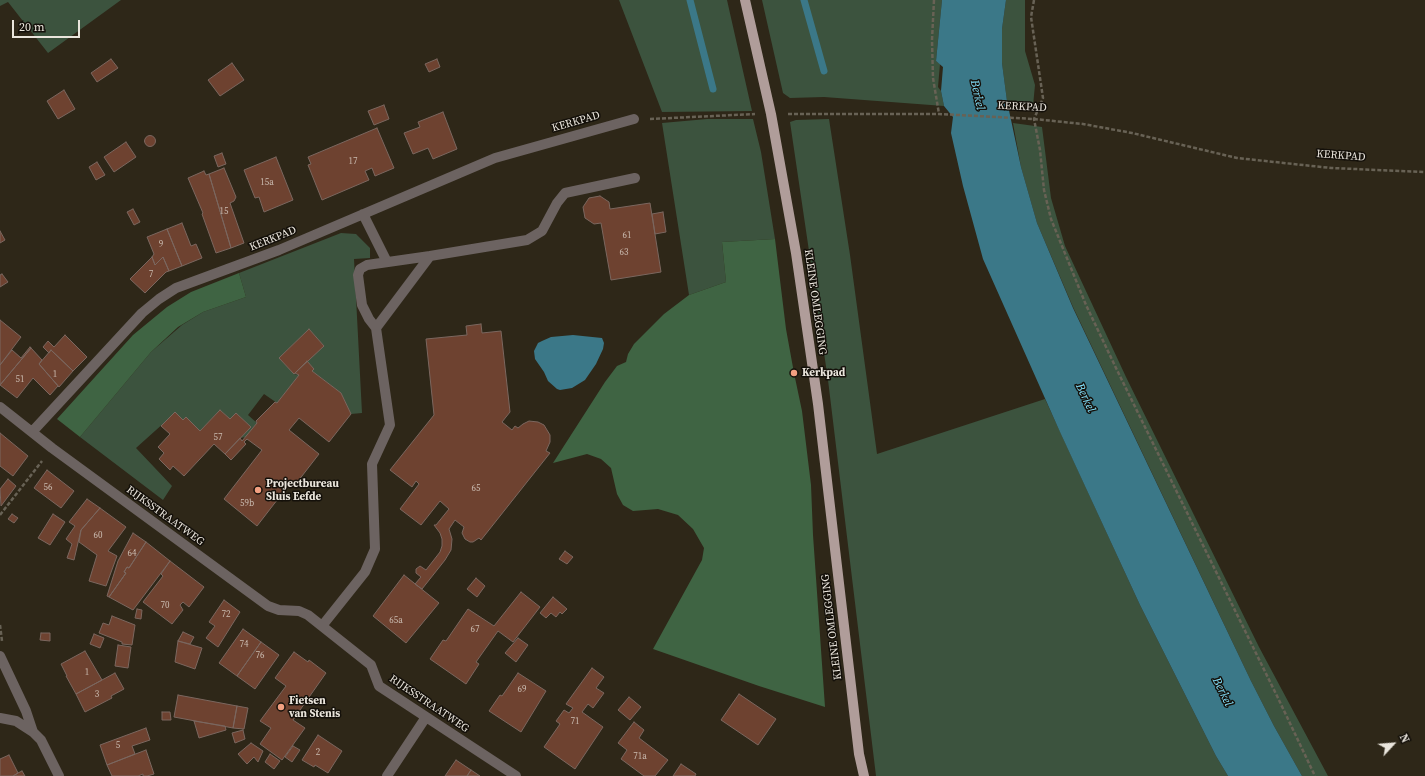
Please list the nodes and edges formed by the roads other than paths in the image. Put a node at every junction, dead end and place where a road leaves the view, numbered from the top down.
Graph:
1 (745, 0) edge
2 (634, 119) road end
3 (634, 178) dead end
4 (363, 214) junction
5 (430, 256) junction
6 (387, 262) junction
7 (376, 328) junction
8 (0, 407) edge
9 (32, 432) junction
10 (322, 626) junction
11 (0, 656) edge
12 (426, 717) junction
13 (0, 718) edge
14 (33, 732) junction
15 (859, 754) junction
16 (59, 776) edge
17 (387, 776) edge
18 (516, 776) edge
19 (859, 776) edge
20 (864, 776) edge

1 - 15 main road, KLEINE OMLEGGING
2 - 4 street, KERKPAD
3 - 5 street
4 - 6 street
4 - 9 street, KERKPAD
5 - 6 street
5 - 7 street
6 - 7 street
7 - 10 street
8 - 9 street, RIJKSSTRAATWEG
9 - 10 street, RIJKSSTRAATWEG
10 - 12 street, RIJKSSTRAATWEG
11 - 14 street
12 - 17 street
12 - 18 street, RIJKSSTRAATWEG
13 - 14 street
14 - 16 street
15 - 19 main road
15 - 20 main road

